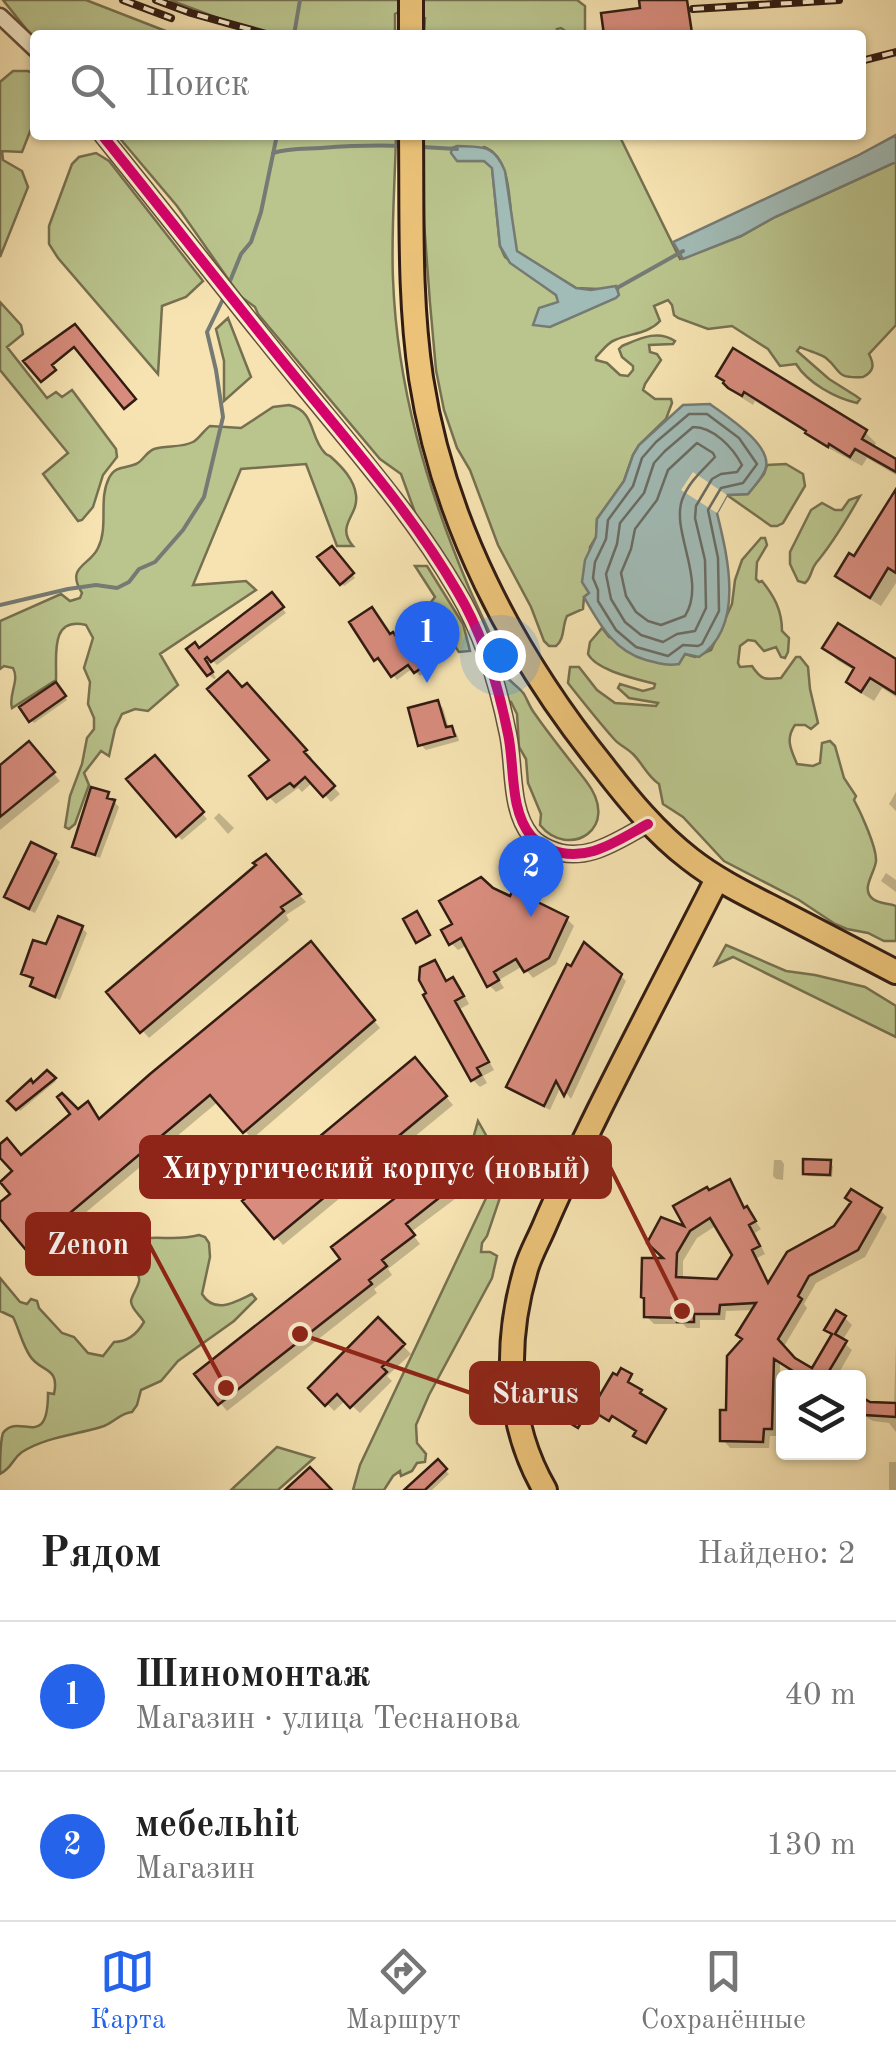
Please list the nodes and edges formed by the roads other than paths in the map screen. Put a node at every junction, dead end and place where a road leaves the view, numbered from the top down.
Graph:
1 (411, 4) edge
2 (0, 16) edge
3 (411, 30) edge
4 (30, 44) edge
5 (106, 140) edge
6 (412, 140) edge
7 (648, 824) junction
8 (717, 879) junction
9 (896, 972) edge
10 (545, 1490) edge

1 - 3 main road
2 - 4 street
5 - 7 street
6 - 7 main road
7 - 8 main road
8 - 9 main road
8 - 10 main road

